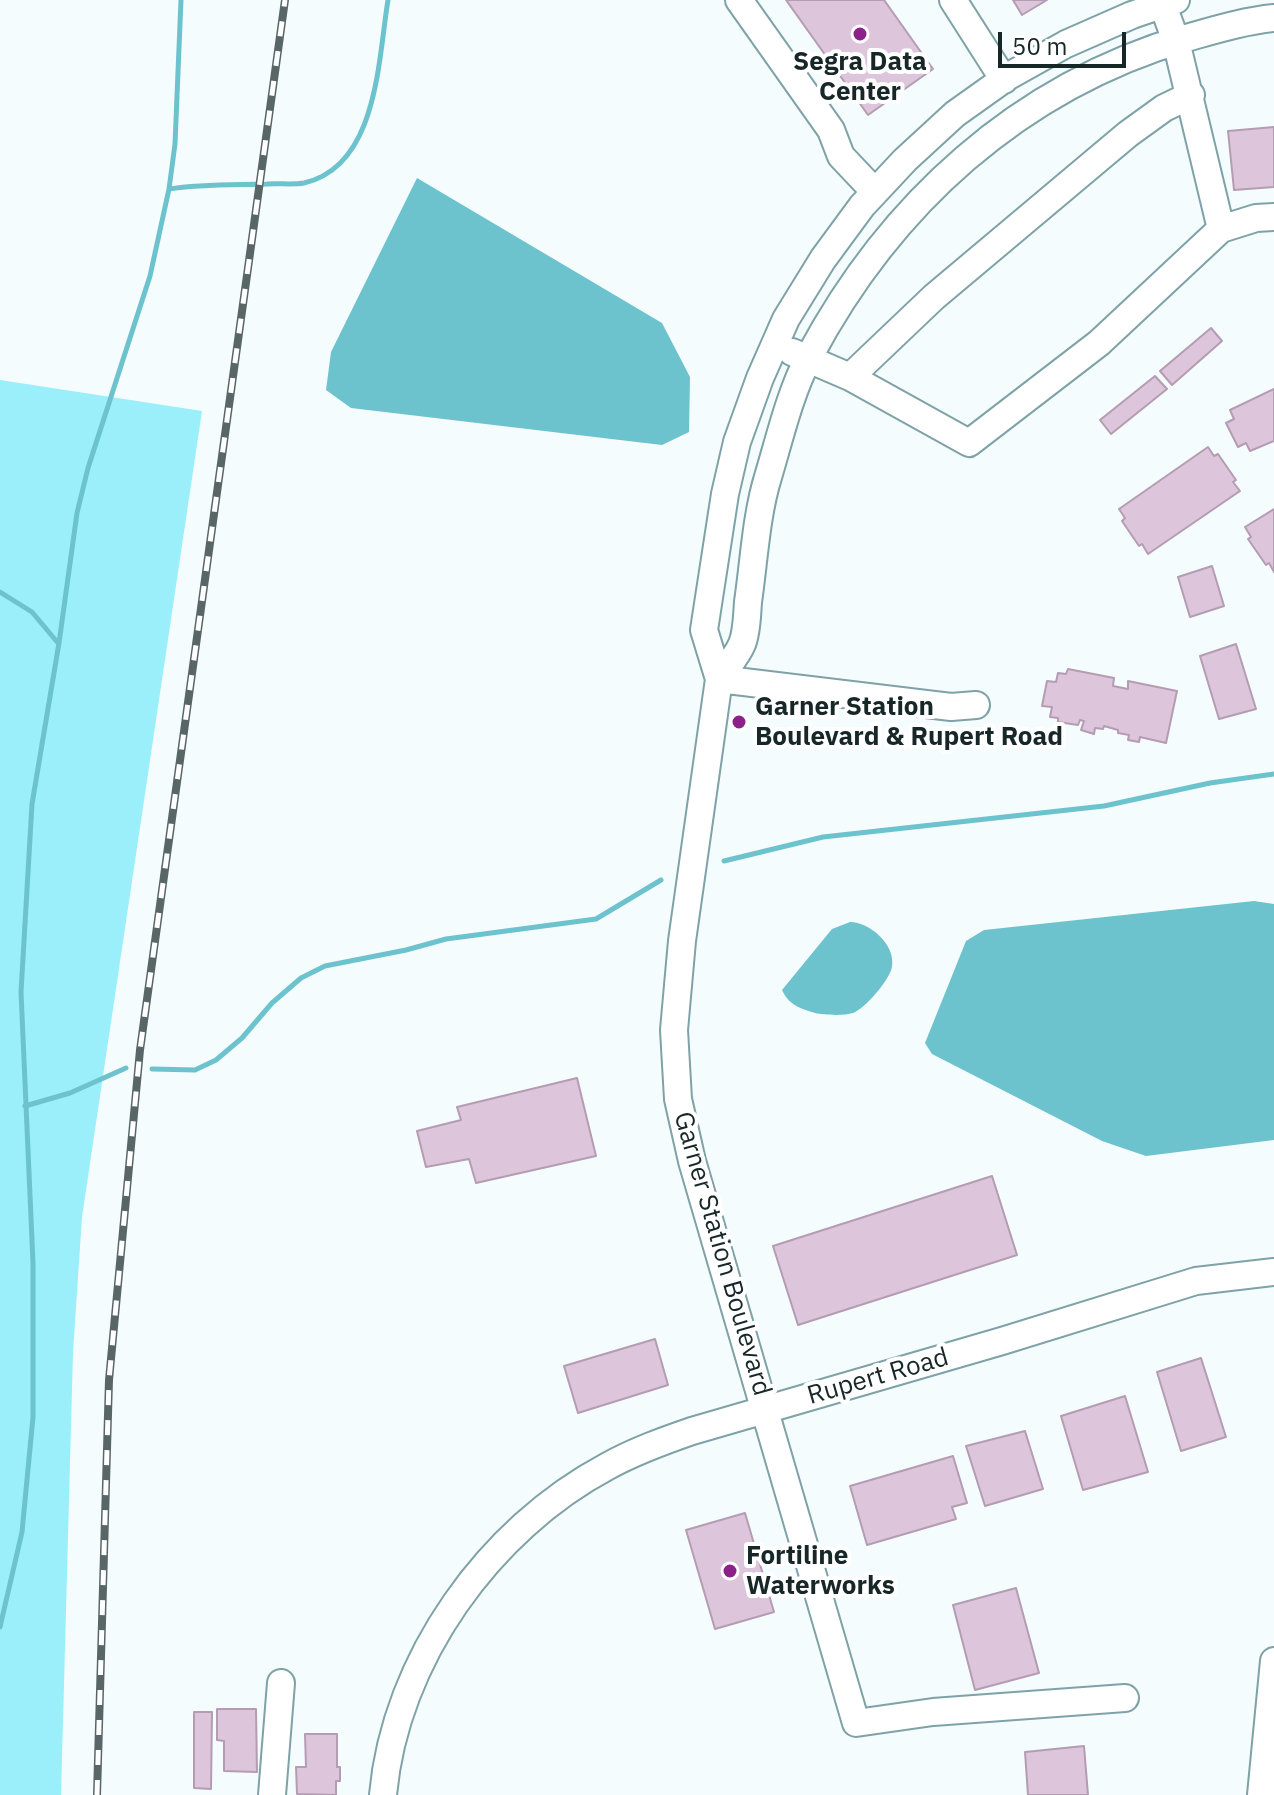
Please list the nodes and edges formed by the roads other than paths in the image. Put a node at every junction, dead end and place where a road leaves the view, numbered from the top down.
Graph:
1 (739, 0) edge
2 (953, 0) edge
3 (1167, 1) edge
4 (1274, 18) edge
5 (1176, 41) junction
6 (1004, 80) junction
7 (1191, 95) junction
8 (875, 192) junction
9 (1274, 217) edge
10 (1221, 229) junction
11 (775, 343) junction
12 (808, 360) junction
13 (850, 377) junction
14 (719, 679) junction
15 (976, 705) dead end
16 (1274, 1272) edge
17 (767, 1410) junction
18 (1274, 1661) edge
19 (281, 1683) dead end
20 (1125, 1698) dead end
21 (272, 1795) edge
22 (383, 1795) edge
23 (1261, 1795) edge

1 - 8 street
2 - 6 street
3 - 5 street
3 - 6 street, Garner Station Boulevard
4 - 5 street, Garner Station Boulevard
5 - 7 street
5 - 12 street, Garner Station Boulevard
6 - 8 street, Garner Station Boulevard
7 - 10 street
7 - 13 street
8 - 11 street, Garner Station Boulevard
9 - 10 street
10 - 13 street
11 - 12 street
11 - 14 street, Garner Station Boulevard
12 - 13 street
12 - 14 street, Garner Station Boulevard
14 - 15 street
14 - 17 street, Garner Station Boulevard
16 - 17 street, Rupert Road
17 - 20 street, Garner Station Boulevard
17 - 22 street, Rupert Road
18 - 23 street
19 - 21 street

